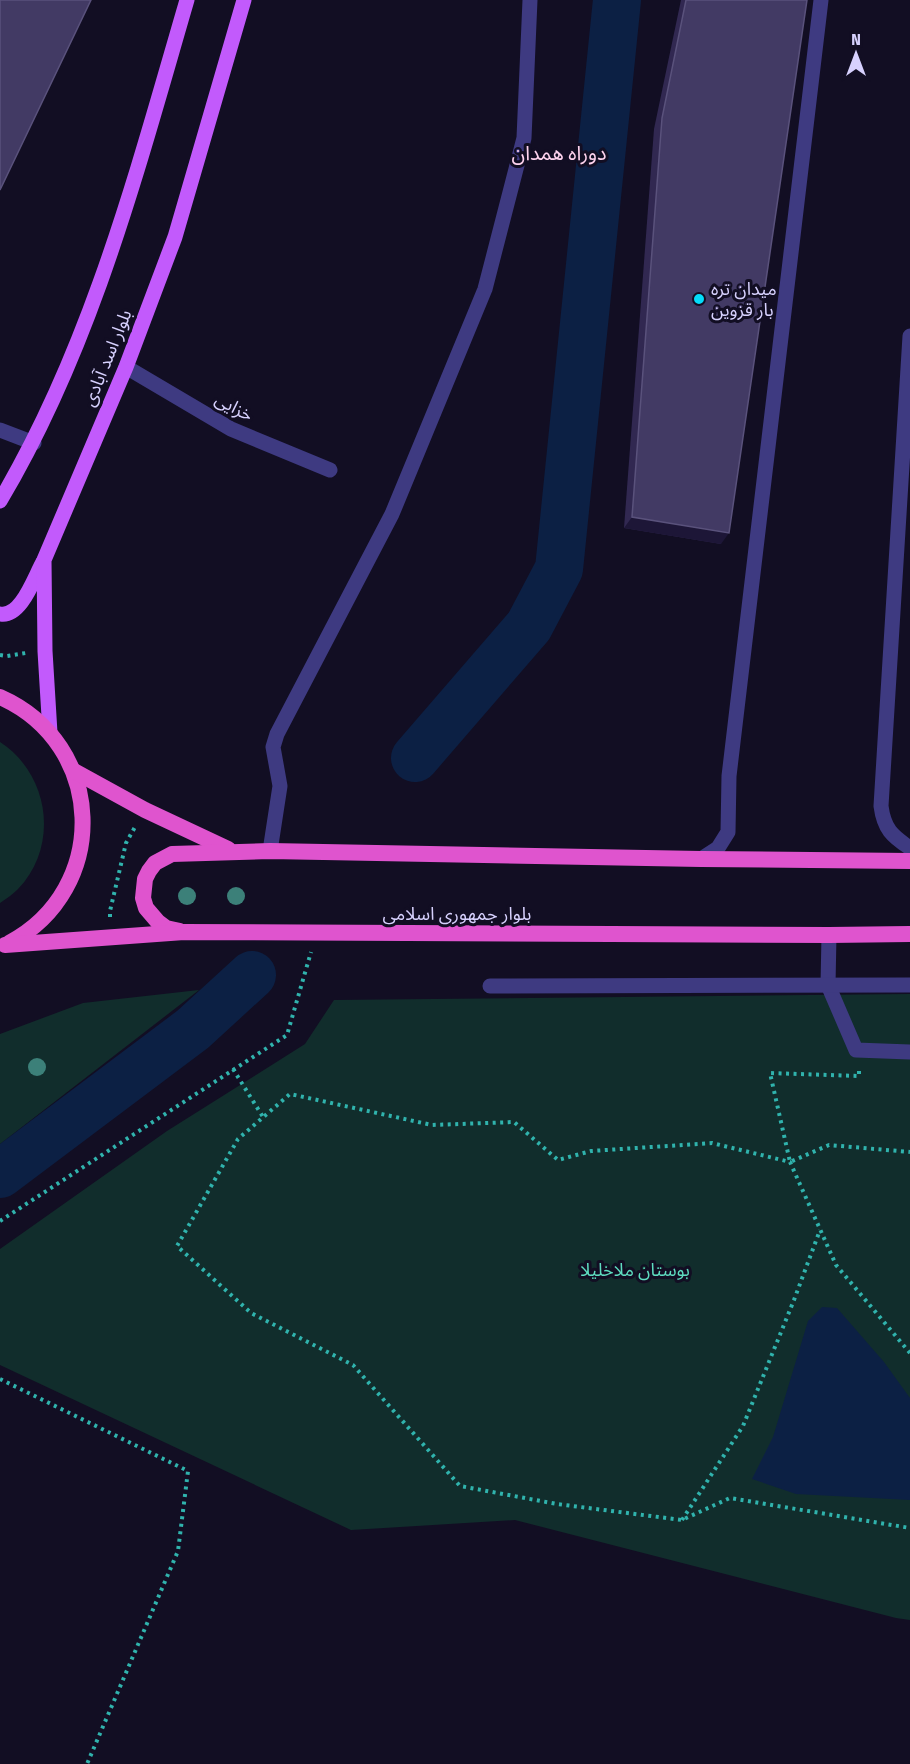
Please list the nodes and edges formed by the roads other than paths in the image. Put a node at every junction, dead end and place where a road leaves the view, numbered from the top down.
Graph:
1 (187, 0) edge
2 (244, 0) edge
3 (530, 0) edge
4 (821, 0) edge
5 (910, 336) edge
6 (126, 367) junction
7 (0, 430) edge
8 (34, 443) junction
9 (330, 470) dead end
10 (0, 501) edge
11 (44, 560) junction
12 (0, 614) edge
13 (0, 697) edge
14 (50, 733) junction
15 (74, 771) junction
16 (910, 848) edge
17 (232, 851) junction
18 (270, 851) junction
19 (701, 859) junction
20 (910, 861) edge
21 (184, 932) junction
22 (910, 934) edge
23 (829, 935) junction
24 (3, 946) edge
25 (828, 985) junction
26 (910, 985) edge
27 (490, 986) dead end
28 (910, 1052) edge

1 - 8 main road, بلوار اسد آبادی
2 - 6 main road, بلوار اسد آبادی
3 - 18 street
4 - 19 street
5 - 16 street
6 - 9 street, خزایی
6 - 11 main road, بلوار اسد آبادی
7 - 8 street
8 - 10 main road, بلوار اسد آبادی
11 - 12 main road
11 - 14 main road, بلوار اسد آبادی
13 - 14 highway
14 - 15 highway
15 - 17 highway
15 - 24 highway
17 - 18 highway
17 - 21 highway
18 - 19 highway
19 - 20 highway
21 - 23 highway, بلوار جمهوری اسلامی
21 - 24 highway, بلوار جمهوری اسلامی
22 - 23 highway, بلوار جمهوری اسلامی
23 - 25 street
25 - 26 street
25 - 27 street
25 - 28 street

